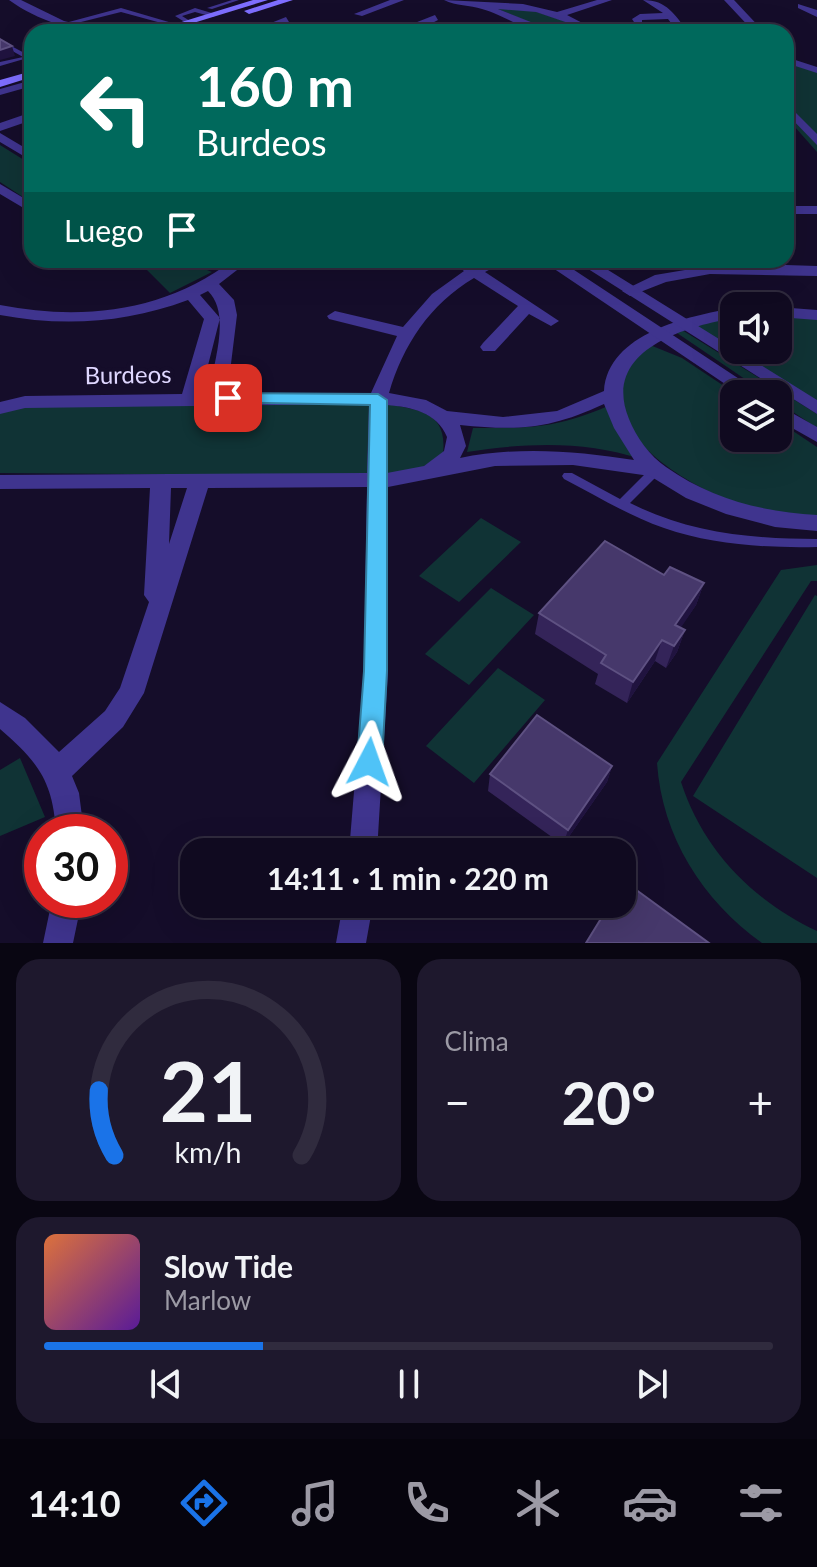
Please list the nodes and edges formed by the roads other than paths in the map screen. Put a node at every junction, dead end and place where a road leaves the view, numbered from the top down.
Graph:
1 (4, 0) edge
2 (14, 0) edge
3 (236, 0) edge
4 (288, 0) edge
5 (399, 0) edge
6 (449, 0) edge
7 (607, 0) edge
8 (648, 0) edge
9 (730, 0) edge
10 (256, 1) edge
11 (801, 6) dead end
12 (489, 7) junction
13 (212, 11) junction
14 (359, 14) dead end
15 (817, 14) edge
16 (558, 15) junction
17 (672, 16) junction
18 (435, 18) dead end
19 (286, 20) dead end
20 (639, 23) dead end
21 (58, 24) edge
22 (58, 24) edge
23 (64, 24) edge
24 (159, 24) edge
25 (180, 24) edge
26 (187, 24) edge
27 (275, 24) edge
28 (418, 24) edge
29 (522, 24) edge
30 (579, 24) edge
31 (678, 24) edge
32 (752, 24) edge
33 (0, 42) edge
34 (24, 58) edge
35 (24, 62) edge
36 (24, 63) edge
37 (794, 63) edge
38 (0, 64) edge
39 (817, 70) edge
40 (0, 75) edge
41 (24, 78) edge
42 (24, 85) edge
43 (1, 89) edge
44 (24, 102) edge
45 (794, 115) edge
46 (24, 119) edge
47 (0, 127) edge
48 (0, 137) edge
49 (817, 141) edge
50 (24, 152) edge
51 (4, 194) edge
52 (24, 205) edge
53 (794, 210) edge
54 (817, 210) edge
55 (231, 268) edge
56 (480, 268) edge
57 (491, 268) edge
58 (561, 268) edge
59 (594, 268) edge
60 (817, 271) edge
61 (201, 290) junction
62 (630, 291) junction
63 (527, 306) junction
64 (0, 310) edge
65 (792, 313) edge
66 (335, 316) dead end
67 (817, 316) edge
68 (720, 317) edge
69 (551, 321) dead end
70 (688, 326) junction
71 (406, 333) junction
72 (662, 334) junction
73 (489, 347) dead end
74 (732, 380) edge
75 (612, 394) junction
76 (228, 398) junction
77 (190, 399) junction
78 (378, 400) junction
79 (0, 408) edge
80 (817, 408) edge
81 (446, 417) junction
82 (792, 420) edge
83 (817, 436) edge
84 (656, 470) junction
85 (424, 474) junction
86 (568, 476) dead end
87 (161, 481) junction
88 (200, 481) junction
89 (377, 481) junction
90 (0, 482) edge
91 (622, 504) junction
92 (817, 523) edge
93 (817, 543) edge
94 (153, 619) junction
95 (0, 713) edge
96 (58, 771) junction
97 (69, 814) edge
98 (364, 838) edge
99 (66, 918) edge
100 (355, 918) edge
101 (58, 943) edge
102 (351, 943) edge

1 - 22 street
2 - 21 street
3 - 10 lane
3 - 13 lane
4 - 26 main road
5 - 14 street
6 - 12 street
7 - 16 street
8 - 17 street
9 - 32 street
10 - 13 main road
11 - 15 street
12 - 16 street
12 - 29 street
13 - 25 main road
16 - 30 street
17 - 20 street
17 - 31 street
18 - 28 street
19 - 27 street
23 - 24 lane
33 - 34 lane
35 - 38 lane
36 - 40 main road
37 - 39 street
41 - 43 main road
42 - 43 street
43 - 44 street
45 - 49 street
46 - 47 street
48 - 50 street
51 - 52 street
53 - 54 street
55 - 61 street
56 - 71 street
57 - 63 street
58 - 72 street
59 - 62 street
60 - 62 street
61 - 64 street
61 - 76 street
61 - 77 street
62 - 70 street
63 - 69 street
63 - 73 street
65 - 67 street
66 - 71 street
68 - 70 street
70 - 72 street
70 - 80 street
71 - 78 street
72 - 74 street
72 - 75 street
75 - 81 street, Burdeos
75 - 84 street
76 - 77 street, Burdeos
76 - 78 street, Burdeos
77 - 79 street, Burdeos
78 - 81 street, Burdeos
78 - 89 street
81 - 85 street
82 - 83 street
84 - 85 street
84 - 91 lane
84 - 92 street
85 - 89 street
86 - 91 lane
87 - 88 street
87 - 90 street
87 - 94 street
88 - 89 street
88 - 94 street
89 - 98 street
91 - 93 lane
94 - 96 street
95 - 96 street
96 - 97 street
99 - 101 street
100 - 102 street

